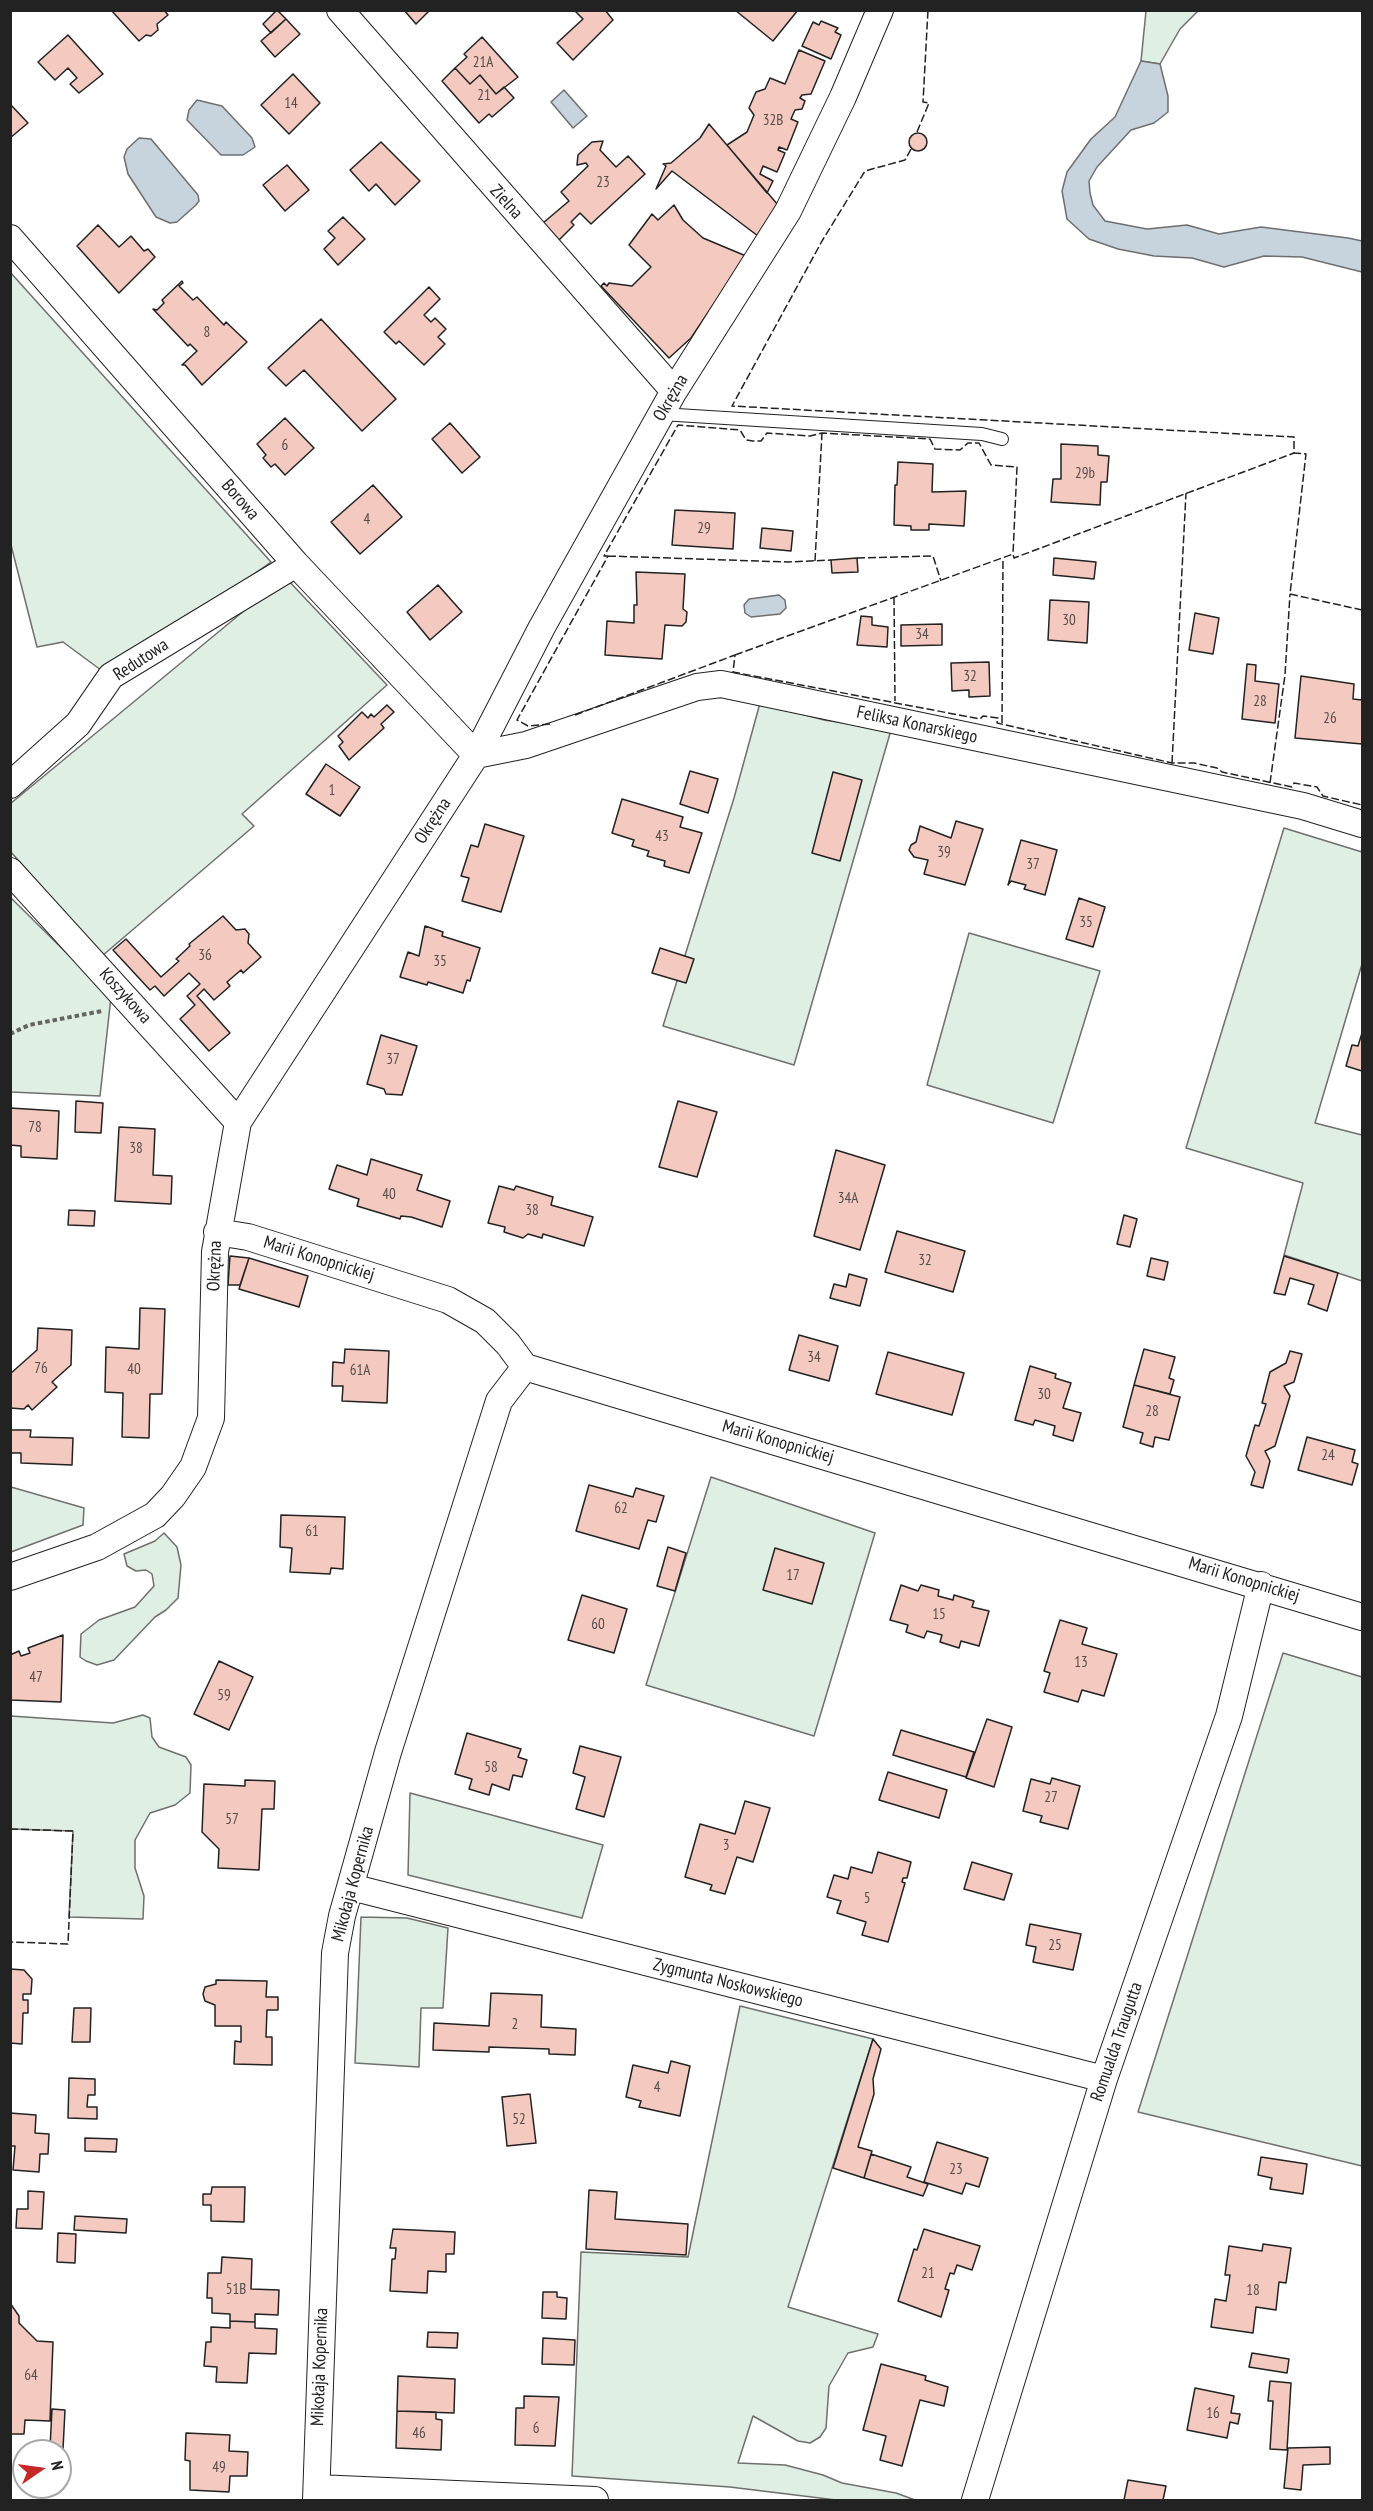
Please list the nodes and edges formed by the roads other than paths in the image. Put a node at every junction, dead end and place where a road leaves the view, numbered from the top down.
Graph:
1 (340, 10) edge
2 (878, 12) edge
3 (10, 238) edge
4 (674, 391) junction
5 (661, 414) junction
6 (1002, 439) dead end
7 (296, 564) junction
8 (476, 755) junction
9 (10, 785) edge
10 (1362, 824) edge
11 (10, 871) edge
12 (238, 1122) junction
13 (217, 1232) junction
14 (525, 1368) junction
15 (10, 1577) edge
16 (1261, 1585) junction
17 (1362, 1617) edge
18 (351, 1887) junction
19 (1104, 2079) junction
20 (316, 2494) edge
21 (595, 2500) edge
22 (975, 2500) edge

1 - 4 street, Zielna
2 - 4 street, Okrężna
3 - 7 street, Borowa
4 - 5 street, Okrężna
5 - 6 lane
5 - 8 street, Okrężna
7 - 8 street, Borowa
7 - 9 street, Redutowa
8 - 10 street, Feliksa Konarskiego
8 - 12 street, Okrężna
11 - 12 street, Koszykowa
12 - 13 street, Okrężna
13 - 14 street, Marii Konopnickiej
13 - 15 street, Okrężna
14 - 16 street, Marii Konopnickiej
14 - 18 street, Mikołaja Kopernika
16 - 17 street, Marii Konopnickiej
16 - 19 street, Romualda Traugutta
18 - 19 street, Zygmunta Noskowskiego
18 - 20 street, Mikołaja Kopernika
19 - 22 street, Romualda Traugutta
20 - 21 street

